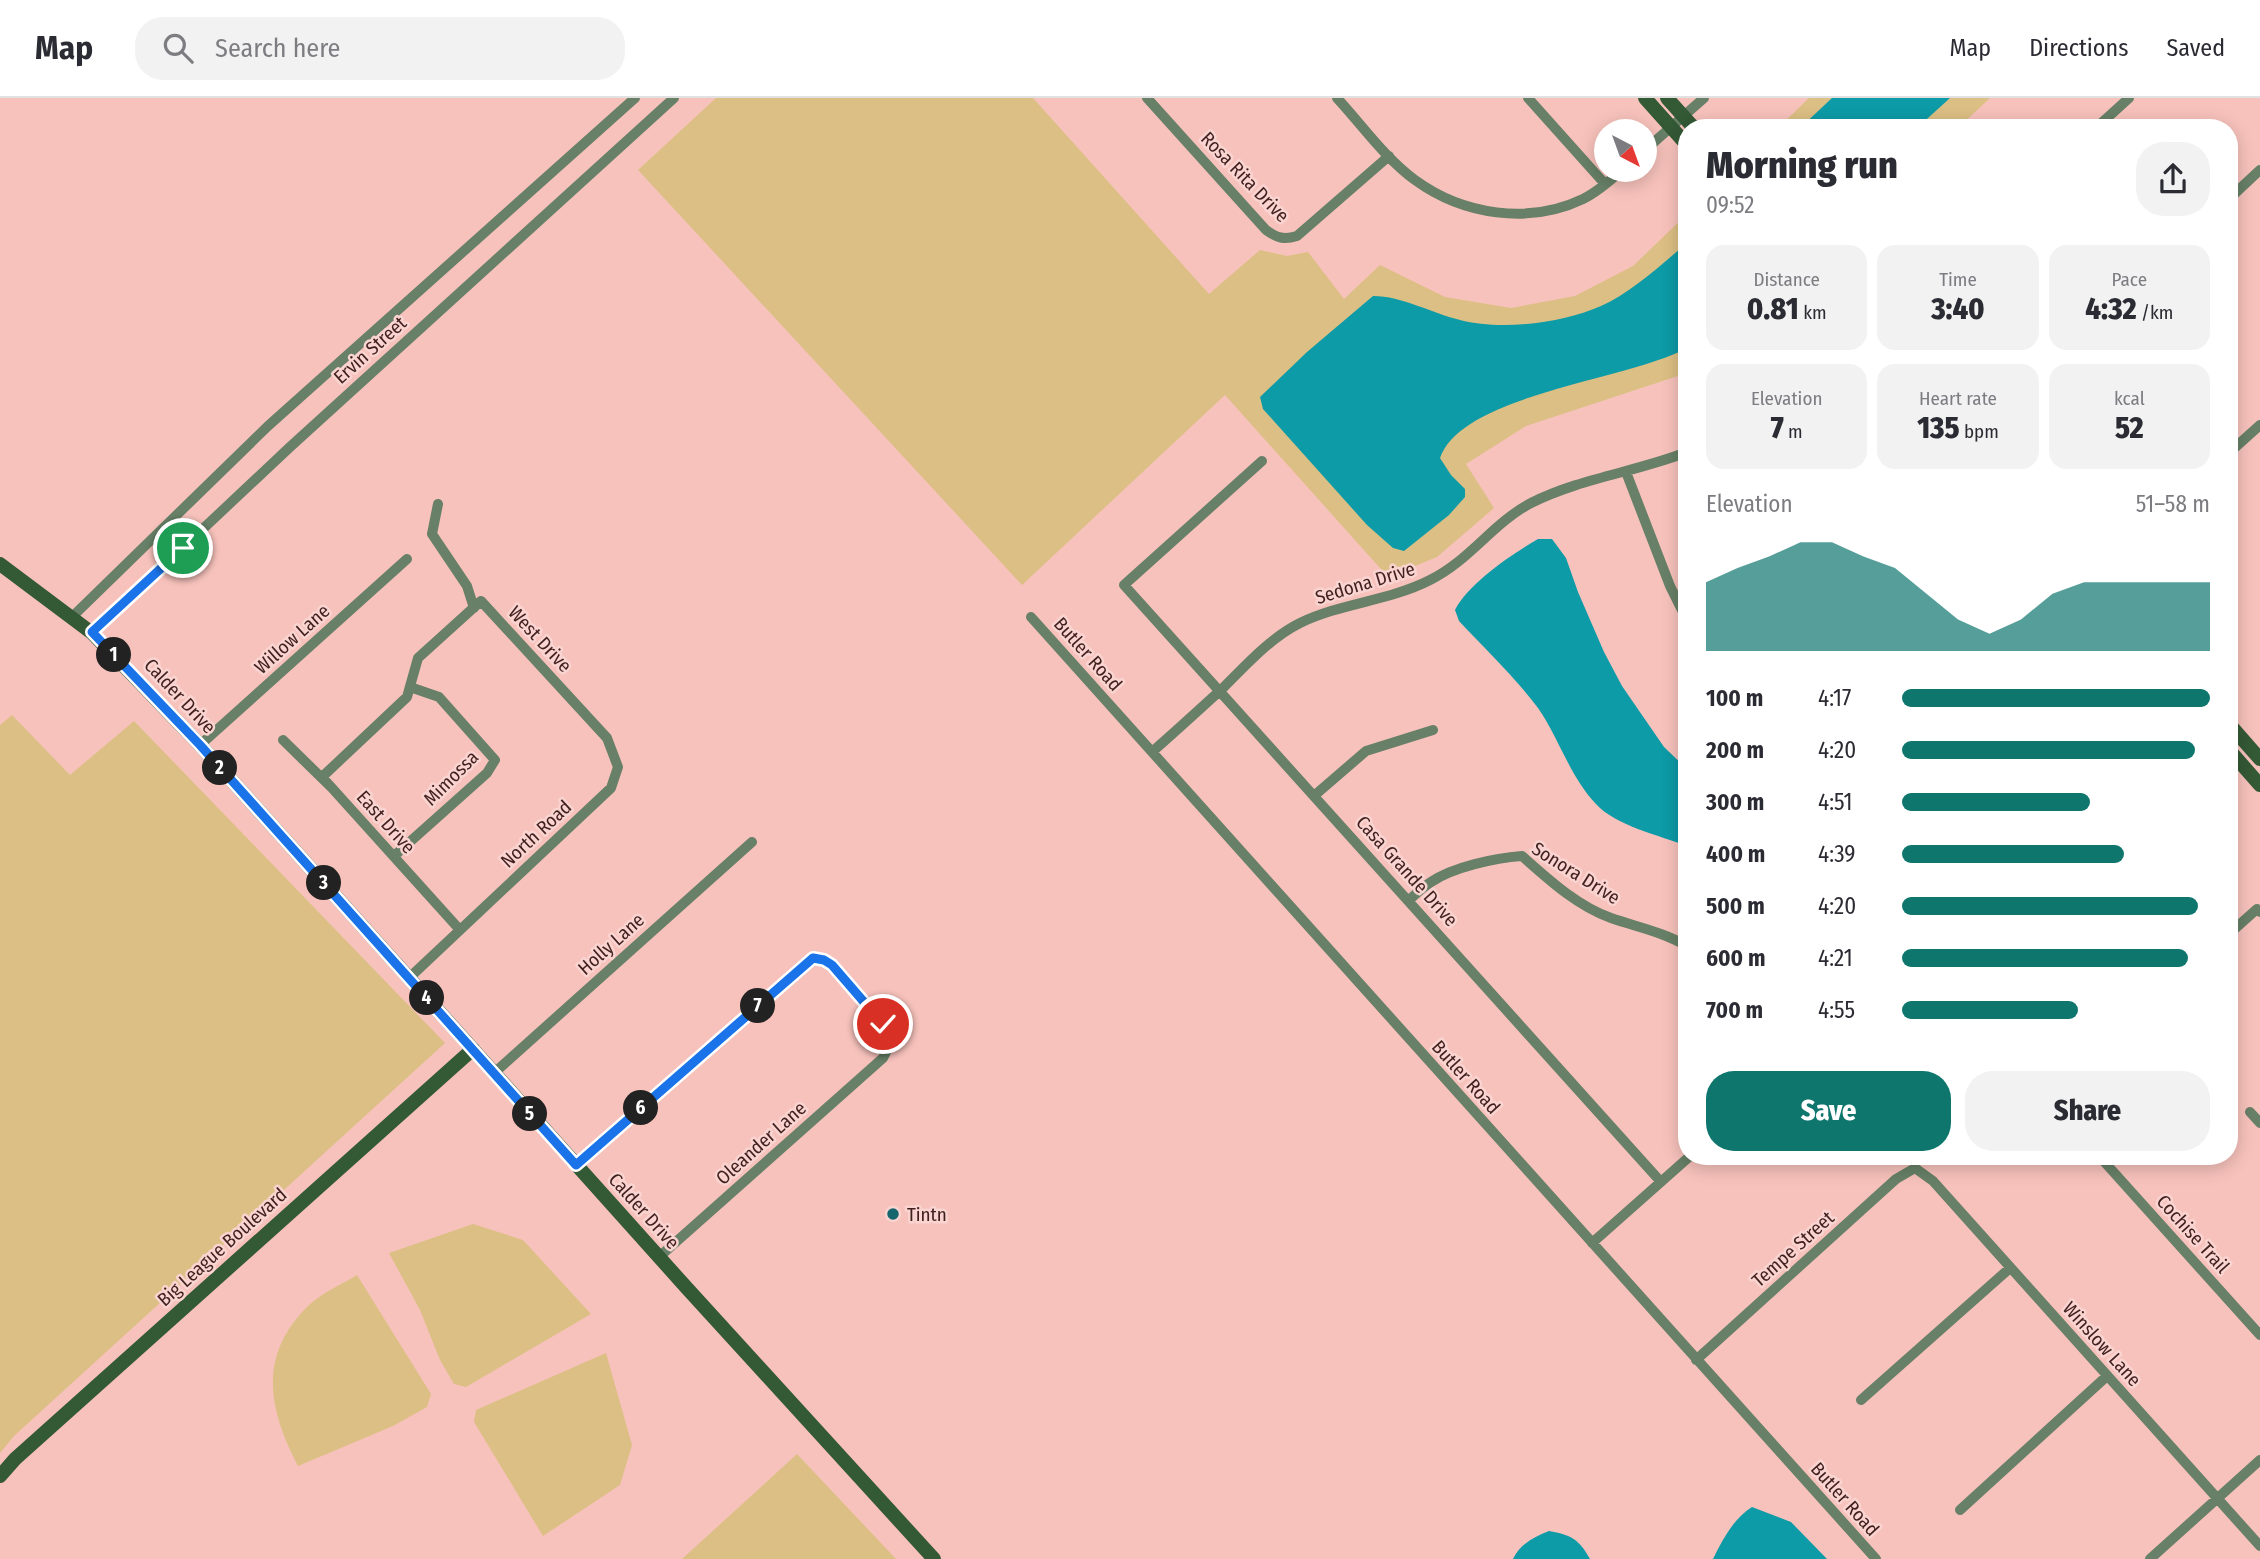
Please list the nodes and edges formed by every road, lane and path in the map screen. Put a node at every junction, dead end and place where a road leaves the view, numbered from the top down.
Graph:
1 (635, 98) edge
2 (674, 98) edge
3 (1147, 98) edge
4 (1337, 98) edge
5 (1528, 98) edge
6 (1645, 98) edge
7 (1667, 98) edge
8 (1704, 98) edge
9 (2129, 98) edge
10 (1686, 119) edge
11 (1691, 119) edge
12 (2106, 119) edge
13 (1678, 125) edge
14 (1671, 127) junction
15 (1678, 135) edge
16 (1657, 139) edge
17 (1389, 156) junction
18 (2260, 170) edge
19 (1607, 182) edge
20 (1605, 184) junction
21 (2238, 191) edge
22 (2260, 425) edge
23 (2238, 445) edge
24 (1678, 455) edge
25 (1262, 461) dead end
26 (1626, 471) junction
27 (438, 504) dead end
28 (407, 559) dead end
29 (0, 564) edge
30 (1678, 602) edge
31 (474, 608) junction
32 (73, 616) junction
33 (1031, 617) dead end
34 (92, 632) junction
35 (410, 687) junction
36 (1220, 691) junction
37 (573, 700) joint
38 (1433, 730) dead end
39 (2238, 733) edge
40 (283, 740) dead end
41 (200, 745) junction
42 (1152, 752) junction
43 (2259, 755) edge
44 (2238, 760) edge
45 (2243, 766) junction
46 (2260, 785) edge
47 (332, 788) junction
48 (1315, 795) junction
49 (752, 842) dead end
50 (394, 856) junction
51 (1409, 900) junction
52 (2258, 910) edge
53 (2238, 926) edge
54 (460, 930) junction
55 (1678, 941) edge
56 (409, 978) junction
57 (473, 1049) junction
58 (494, 1073) junction
59 (2250, 1112) dead end
60 (2260, 1123) edge
61 (576, 1165) junction
62 (1680, 1165) edge
63 (2107, 1165) edge
64 (1915, 1168) joint
65 (1661, 1182) junction
66 (1592, 1243) junction
67 (659, 1257) junction
68 (2010, 1268) junction
69 (2260, 1335) edge
70 (1696, 1360) junction
71 (2107, 1376) junction
72 (1861, 1401) dead end
73 (2260, 1460) edge
74 (0, 1476) edge
75 (2217, 1498) junction
76 (1960, 1510) dead end
77 (2260, 1546) edge
78 (934, 1559) edge
79 (1876, 1559) edge
80 (2150, 1559) edge

1 - 32 street, Ervin Street
2 - 34 street, Ervin Street
3 - 17 street, Rosa Rita Drive
4 - 17 street
5 - 20 street
6 - 14 street
7 - 10 street
8 - 11 street
9 - 12 street
13 - 14 street
14 - 15 street
14 - 16 street
17 - 20 street
18 - 21 street
19 - 20 street
22 - 23 street
24 - 26 street, Sedona Drive
25 - 36 street, Casa Grande Drive
26 - 30 street
26 - 36 street, Sedona Drive
27 - 31 street
28 - 41 street, Willow Lane
29 - 32 street, Calder Drive
31 - 35 street
31 - 37 street, West Drive
32 - 34 street, Calder Drive
33 - 42 street, Butler Road
34 - 41 street, Calder Drive
35 - 47 street
35 - 50 street, Mimossa
36 - 42 street, Sedona Drive
36 - 48 street, Casa Grande Drive
37 - 54 street, North Road
38 - 48 street
39 - 43 street
40 - 47 street, East Drive
41 - 56 street, Calder Drive
42 - 66 street, Butler Road
43 - 45 street
44 - 45 street
45 - 46 street
47 - 50 street, East Drive
48 - 51 street, Casa Grande Drive
49 - 58 street, Holly Lane
50 - 54 street, East Drive
51 - 55 street, Sonora Drive
51 - 65 street, Casa Grande Drive
52 - 53 street
54 - 56 street, North Road
56 - 57 street, Calder Drive
57 - 58 street, Calder Drive
57 - 74 street, Big League Boulevard
58 - 61 street, Calder Drive
59 - 60 street
61 - 67 street, Calder Drive
61 - 67 street, Oleander Lane
62 - 65 street
63 - 69 street, Cochise Trail
64 - 68 street, Winslow Lane
64 - 70 street, Tempe Street
65 - 66 street
66 - 70 street, Butler Road
67 - 78 street, Calder Drive
68 - 71 street, Winslow Lane
68 - 72 street
70 - 79 street, Butler Road
71 - 75 street, Winslow Lane
71 - 76 street
73 - 75 street
75 - 77 street, Winslow Lane
75 - 80 street

